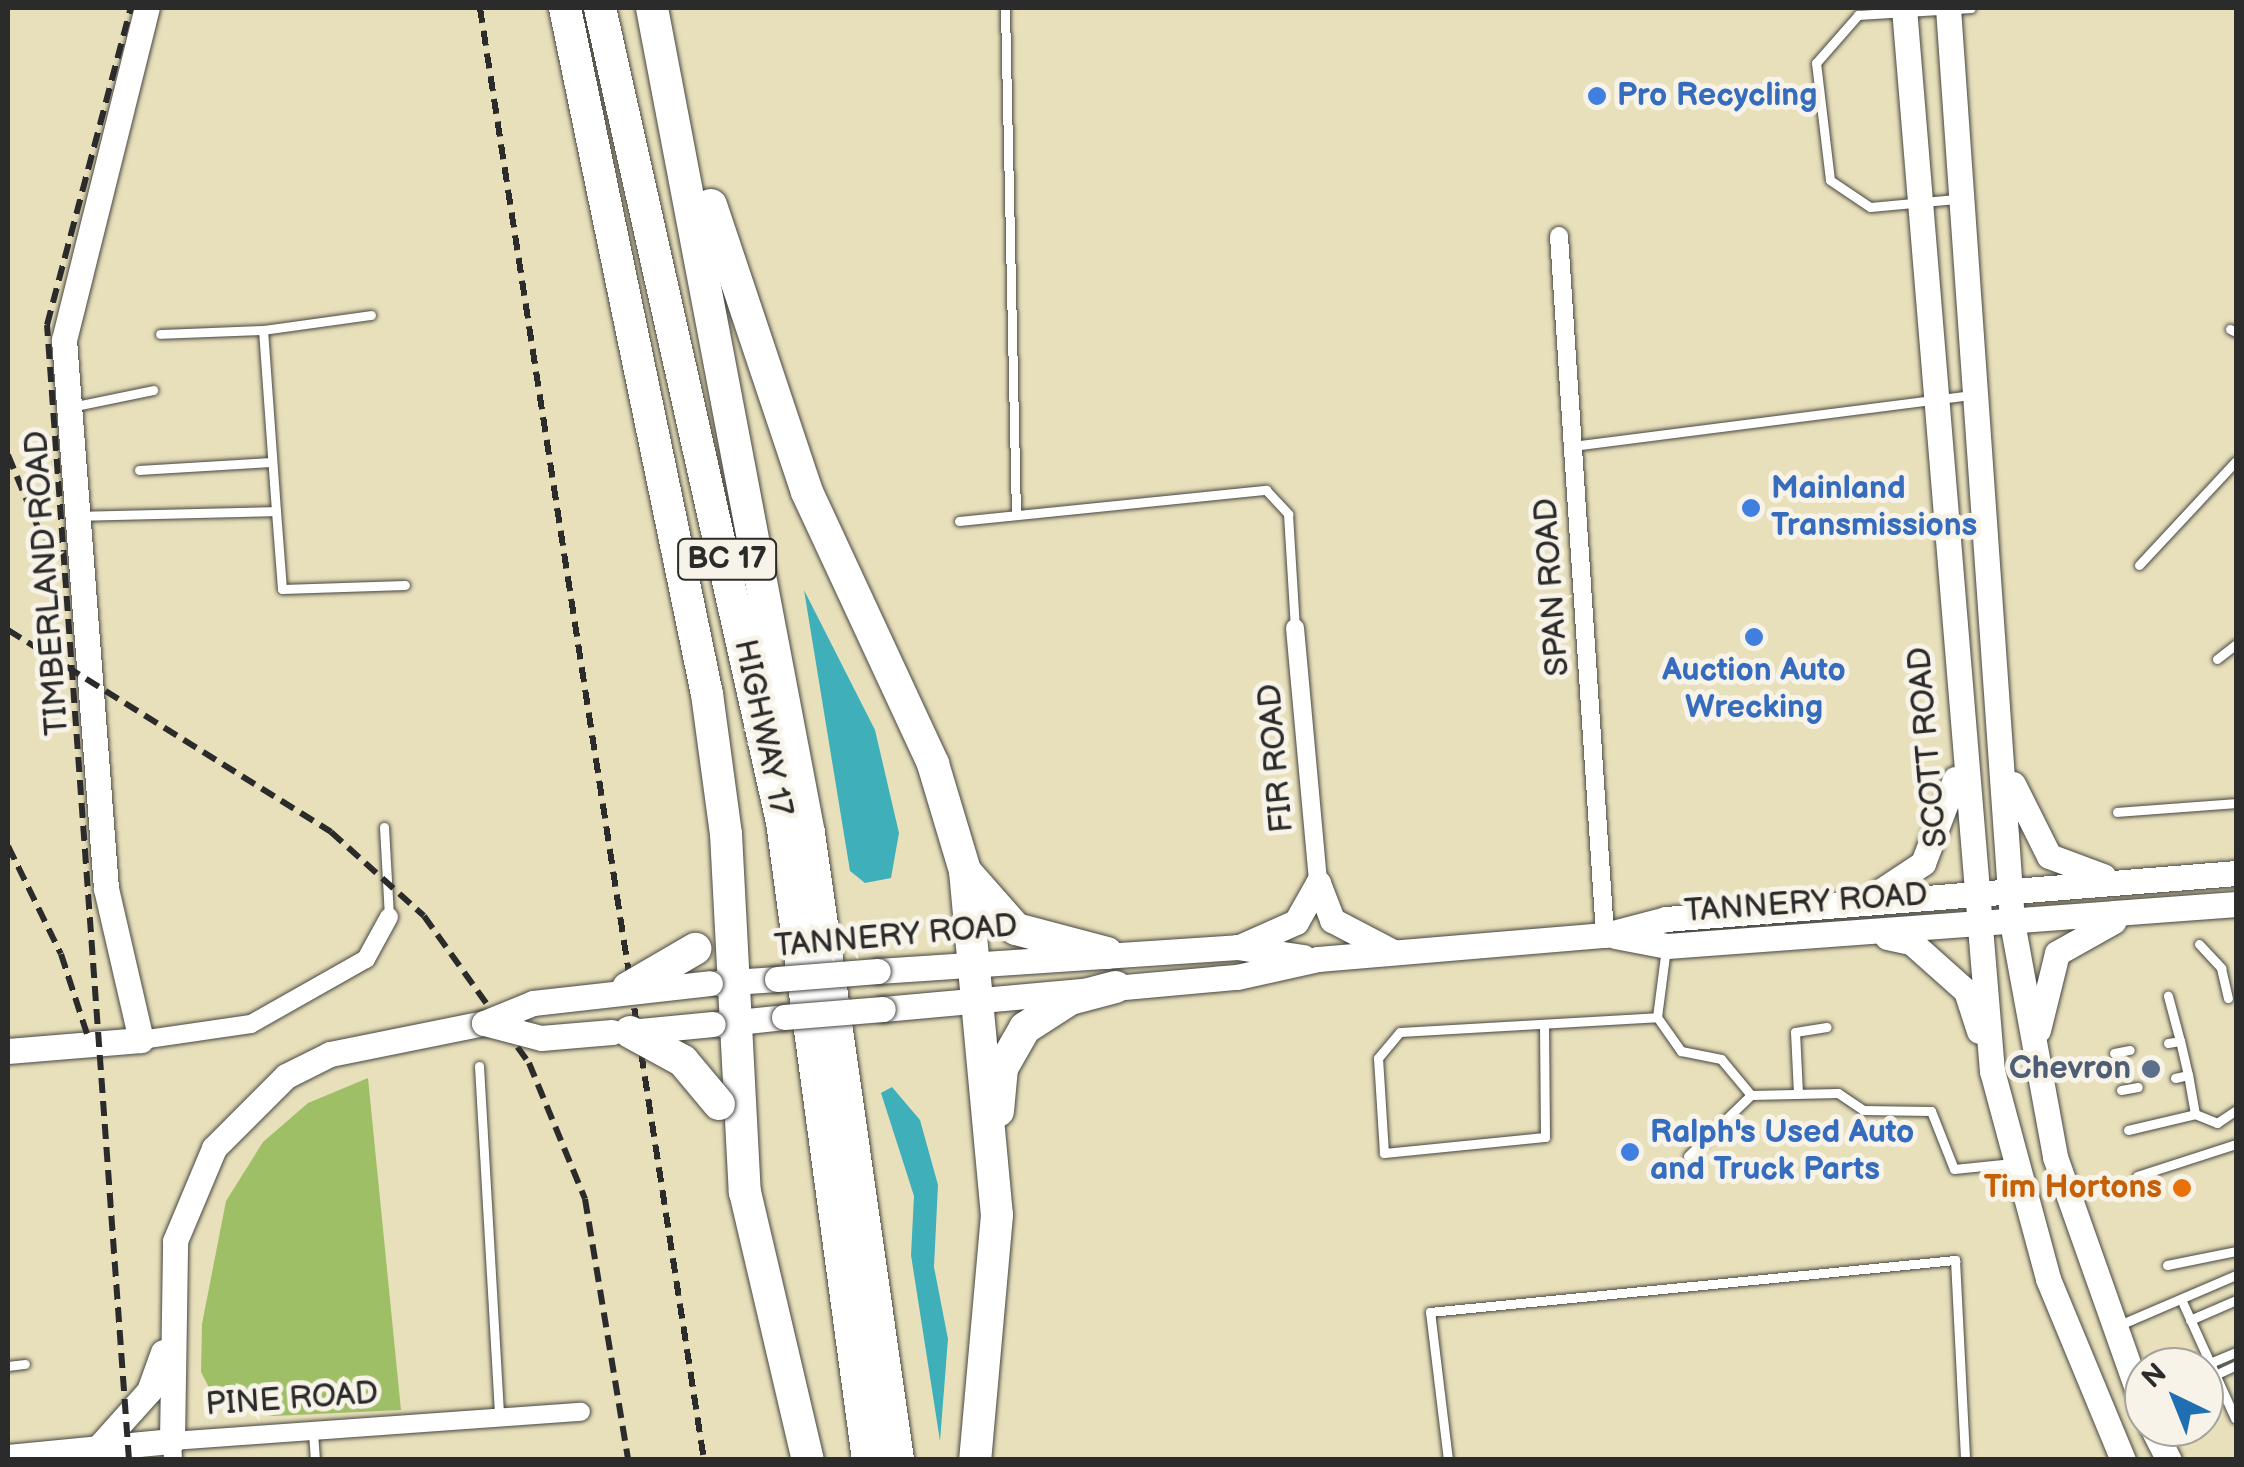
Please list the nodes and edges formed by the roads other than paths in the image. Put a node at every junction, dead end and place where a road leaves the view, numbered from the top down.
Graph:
1 (147, 8) edge
2 (565, 8) edge
3 (600, 8) edge
4 (652, 8) edge
5 (1006, 8) edge
6 (1904, 8) edge
7 (1948, 8) edge
8 (1971, 8) edge
9 (669, 87) junction
10 (1964, 198) junction
11 (1920, 203) junction
12 (1559, 236) dead end
13 (372, 315) dead end
14 (263, 330) junction
15 (160, 334) dead end
16 (153, 390) dead end
17 (1978, 394) junction
18 (1934, 400) junction
19 (68, 407) junction
20 (1573, 446) junction
21 (2236, 461) edge
22 (271, 462) junction
23 (139, 470) dead end
24 (276, 511) junction
25 (1016, 515) junction
26 (76, 516) junction
27 (959, 521) dead end
28 (2139, 565) dead end
29 (406, 586) dead end
30 (1295, 628) joint
31 (2236, 644) edge
32 (2216, 659) dead end
33 (1962, 750) junction
34 (2002, 754) junction
35 (2236, 804) edge
36 (2117, 812) dead end
37 (384, 827) dead end
38 (726, 834) junction
39 (964, 871) junction
40 (2236, 873) edge
41 (2132, 881) junction
42 (1318, 883) junction
43 (2010, 891) junction
44 (1974, 894) junction
45 (1856, 902) junction
46 (2236, 904) edge
47 (2132, 913) junction
48 (388, 917) joint
49 (2012, 922) junction
50 (1977, 925) junction
51 (1862, 933) junction
52 (1605, 934) junction
53 (2199, 944) dead end
54 (1666, 946) junction
55 (1237, 947) junction
56 (1107, 953) junction
57 (1400, 954) junction
58 (1318, 960) junction
59 (968, 964) junction
60 (720, 982) junction
61 (1115, 986) junction
62 (628, 988) junction
63 (2168, 996) dead end
64 (2228, 998) dead end
65 (970, 1000) junction
66 (1657, 1017) junction
67 (484, 1024) junction
68 (722, 1024) junction
69 (1544, 1024) junction
70 (1827, 1027) dead end
71 (630, 1032) junction
72 (141, 1040) junction
73 (2180, 1041) junction
74 (2168, 1043) dead end
75 (2130, 1050) dead end
76 (8, 1051) edge
77 (2114, 1052) dead end
78 (2034, 1060) junction
79 (479, 1066) dead end
80 (1992, 1071) junction
81 (2188, 1076) junction
82 (2175, 1078) dead end
83 (2138, 1087) dead end
84 (2121, 1090) dead end
85 (1751, 1094) junction
86 (1798, 1094) junction
87 (2236, 1110) edge
88 (2195, 1114) junction
89 (2128, 1130) dead end
90 (739, 1142) junction
91 (2236, 1144) edge
92 (1688, 1156) dead end
93 (2014, 1163) junction
94 (993, 1170) junction
95 (2138, 1176) dead end
96 (2236, 1250) edge
97 (2167, 1266) dead end
98 (2236, 1275) edge
99 (2181, 1298) junction
100 (2236, 1300) edge
101 (2190, 1320) junction
102 (2110, 1329) junction
103 (168, 1340) junction
104 (2202, 1347) edge
105 (2124, 1362) edge
106 (25, 1364) dead end
107 (8, 1366) edge
108 (2224, 1394) edge
109 (581, 1412) dead end
110 (499, 1418) junction
111 (2235, 1418) edge
112 (313, 1431) junction
113 (97, 1448) junction
114 (172, 1450) edge
115 (48, 1457) edge
116 (8, 1458) edge
117 (315, 1460) edge
118 (808, 1460) edge
119 (868, 1460) edge
120 (898, 1460) edge
121 (975, 1460) edge
122 (1448, 1460) edge
123 (1965, 1460) edge
124 (2122, 1460) edge

1 - 19 main road, TIMBERLAND ROAD
2 - 38 highway
3 - 119 highway, HIGHWAY 17 / BC 17
4 - 9 highway, HIGHWAY 17 / BC 17
5 - 25 lane
6 - 7 lane
6 - 11 main road, SCOTT ROAD
6 - 11 lane
7 - 8 lane
7 - 10 main road
9 - 39 highway
9 - 120 highway, HIGHWAY 17 / BC 17
10 - 11 lane
10 - 17 main road
11 - 18 main road, SCOTT ROAD
12 - 20 street, SPAN ROAD
13 - 14 lane
14 - 15 lane
14 - 22 lane
16 - 19 lane
17 - 18 lane
17 - 34 main road
18 - 20 lane
18 - 33 main road, SCOTT ROAD
19 - 26 main road, TIMBERLAND ROAD
20 - 52 street, SPAN ROAD
21 - 28 lane
22 - 23 lane
22 - 24 lane
24 - 26 lane
24 - 29 lane
25 - 27 lane
25 - 30 lane
26 - 72 main road, TIMBERLAND ROAD
30 - 42 street, FIR ROAD
31 - 32 lane
33 - 44 main road, SCOTT ROAD
33 - 45 main road
34 - 41 main road
34 - 43 main road
35 - 36 lane
37 - 48 lane
38 - 60 highway
38 - 62 highway, bridge
39 - 56 highway
39 - 59 highway
40 - 41 main road
41 - 43 main road, TANNERY ROAD
42 - 55 main road
42 - 57 main road
43 - 44 main road, TANNERY ROAD
43 - 49 main road
44 - 45 main road, TANNERY ROAD
44 - 50 main road, SCOTT ROAD
45 - 52 main road, TANNERY ROAD
46 - 47 main road, TANNERY ROAD
47 - 49 main road, TANNERY ROAD
47 - 78 main road
48 - 72 street
49 - 50 main road, TANNERY ROAD
49 - 78 main road
50 - 51 main road, TANNERY ROAD
50 - 80 main road, SCOTT ROAD
51 - 54 main road, TANNERY ROAD
51 - 80 main road
52 - 54 main road, TANNERY ROAD
52 - 57 main road, TANNERY ROAD
53 - 64 lane
54 - 66 lane
55 - 56 main road, TANNERY ROAD
55 - 58 main road, TANNERY ROAD
56 - 59 main road, TANNERY ROAD
57 - 58 main road, TANNERY ROAD
58 - 61 main road, TANNERY ROAD
59 - 60 main road, TANNERY ROAD, bridge
59 - 65 highway
60 - 62 main road, TANNERY ROAD, bridge
60 - 68 highway
61 - 65 main road, TANNERY ROAD
61 - 94 highway
62 - 67 main road, TANNERY ROAD, bridge
63 - 73 lane
65 - 68 main road, TANNERY ROAD, bridge
65 - 94 highway
66 - 69 lane
66 - 85 lane
67 - 71 main road, TANNERY ROAD, bridge
67 - 103 main road, TANNERY ROAD
68 - 71 main road, TANNERY ROAD, bridge
68 - 90 highway
69 - 69 lane
70 - 86 lane
71 - 90 highway, bridge
72 - 76 main road
73 - 74 lane
73 - 81 lane
75 - 77 lane
78 - 102 main road
79 - 110 lane
80 - 93 main road, SCOTT ROAD
81 - 82 lane
81 - 88 lane
83 - 84 lane
85 - 86 lane
85 - 92 lane
86 - 93 lane
87 - 88 lane
88 - 89 lane
90 - 118 highway
91 - 95 lane
93 - 124 main road, SCOTT ROAD
94 - 121 highway
96 - 97 lane
98 - 99 lane
99 - 101 lane
99 - 102 lane
100 - 101 lane
101 - 104 lane
102 - 105 main road
103 - 113 main road
103 - 114 main road, TANNERY ROAD
106 - 107 lane
108 - 111 lane
109 - 110 street, PINE ROAD
110 - 112 street, PINE ROAD
112 - 114 street, PINE ROAD
112 - 117 lane
113 - 114 main road, PINE ROAD
113 - 115 main road, PINE ROAD
115 - 116 main road, PINE ROAD
122 - 123 lane

